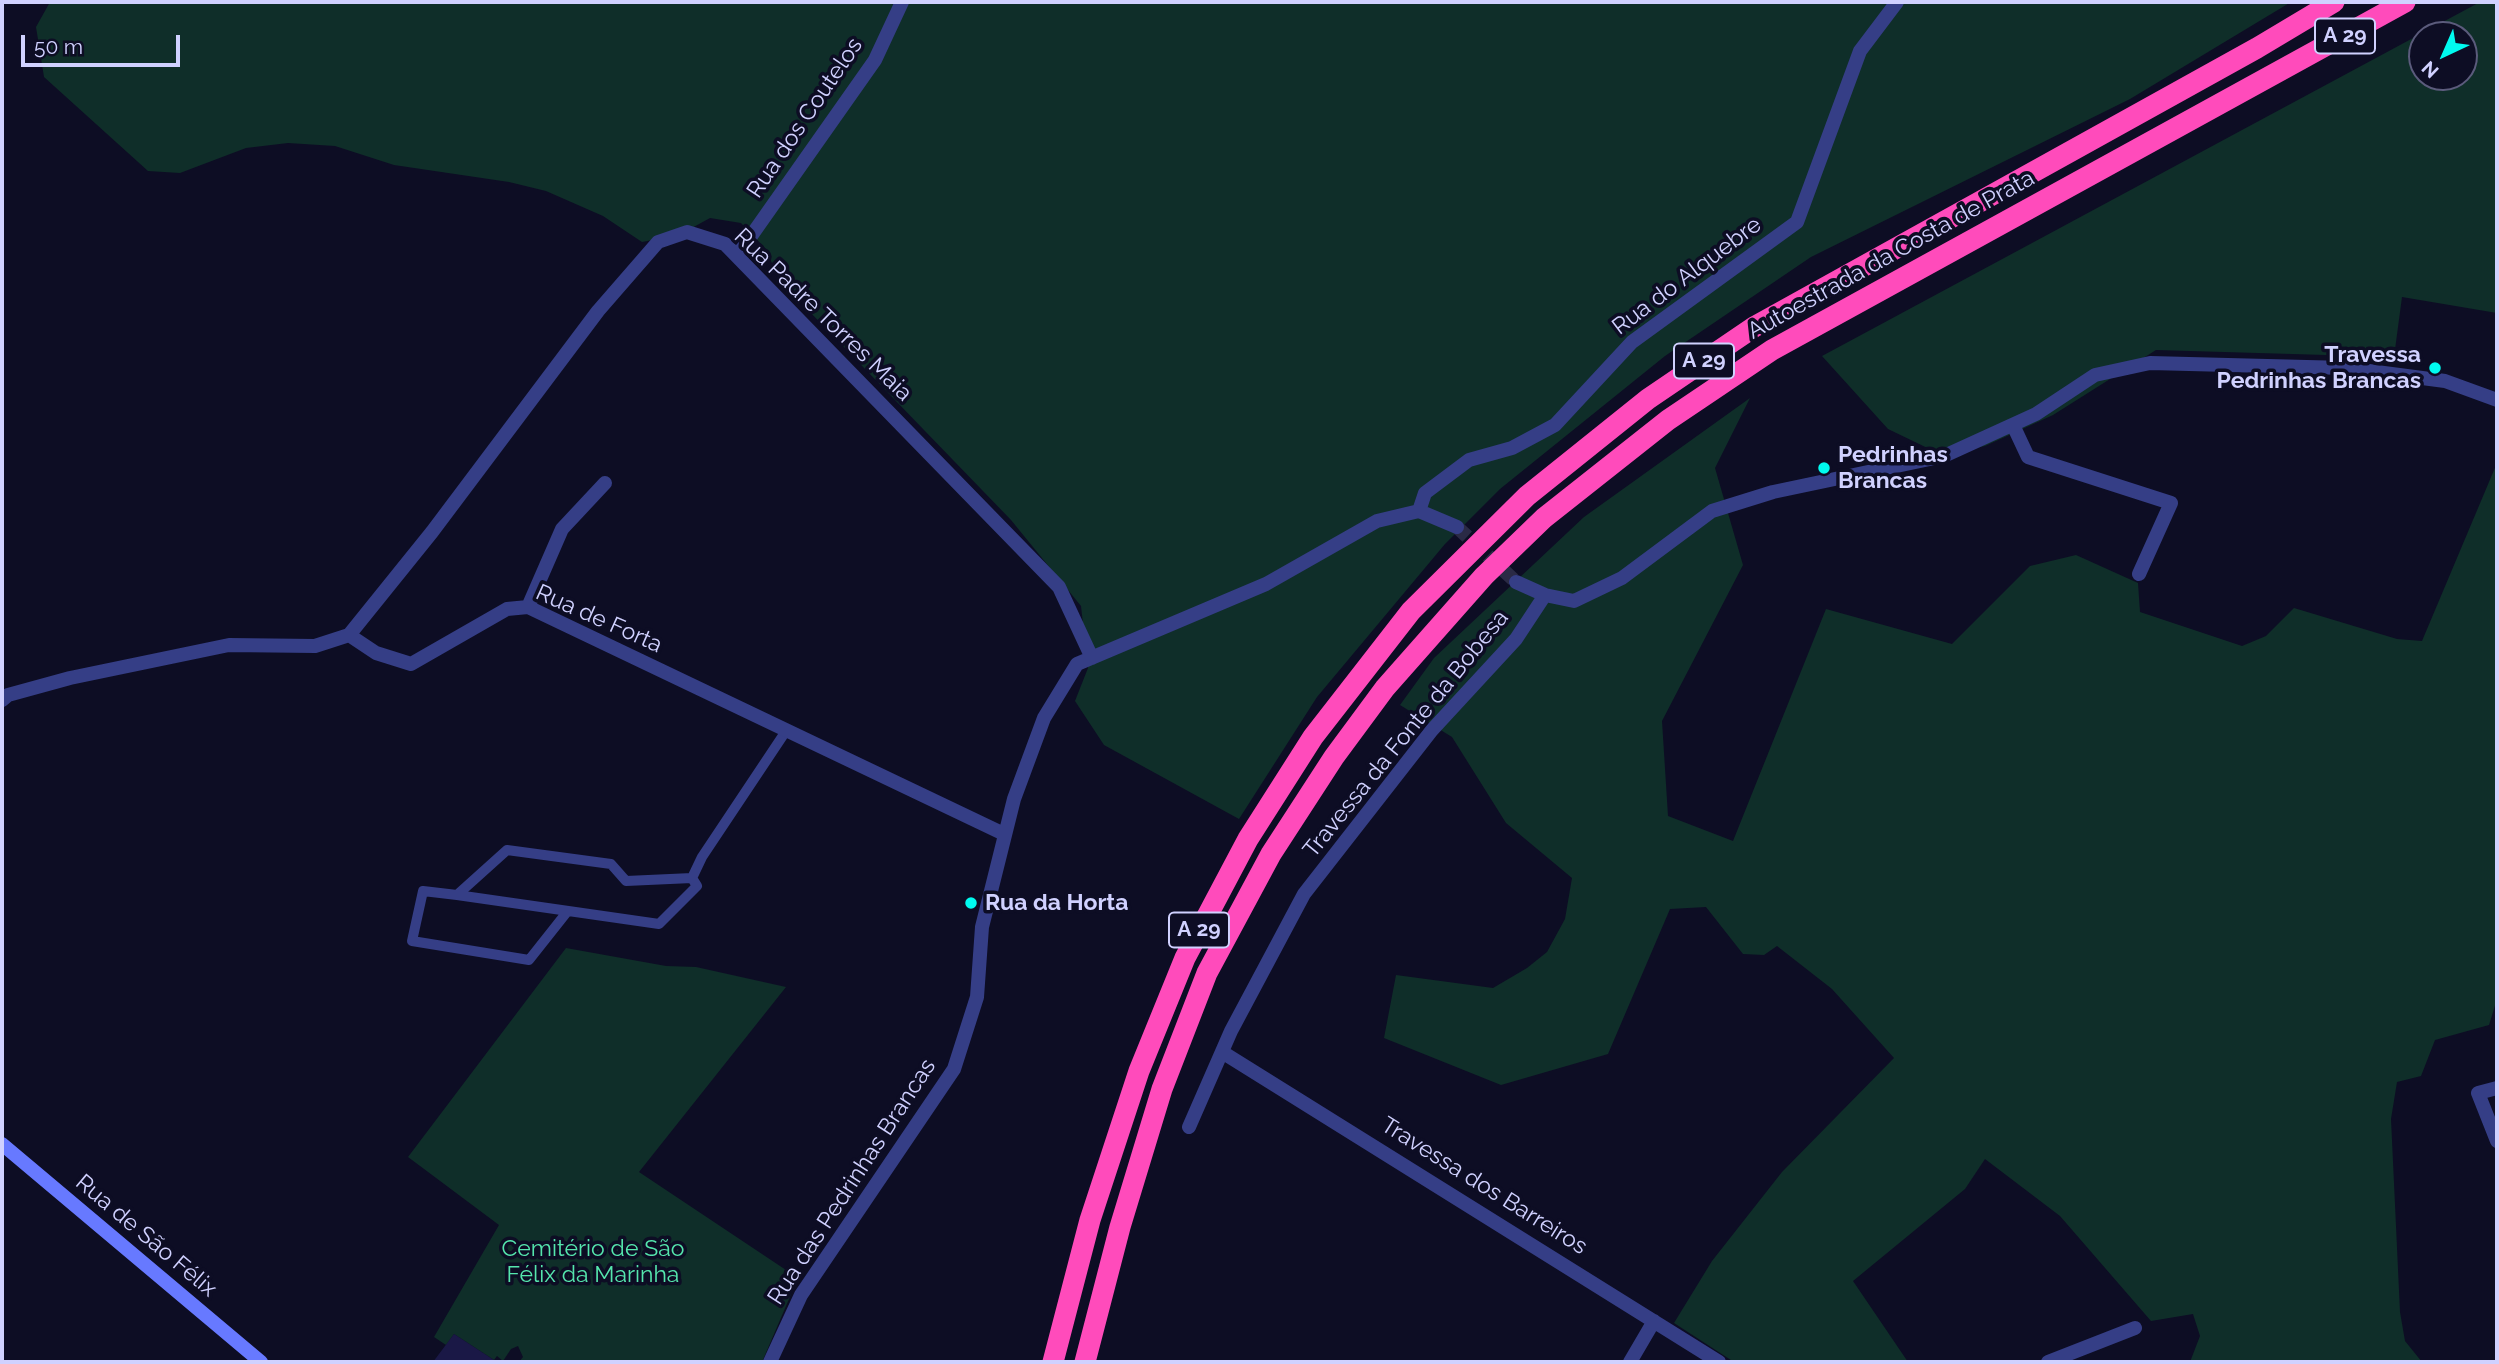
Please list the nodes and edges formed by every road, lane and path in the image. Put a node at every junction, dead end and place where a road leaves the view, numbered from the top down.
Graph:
1 (902, 2) edge
2 (1897, 2) edge
3 (2334, 2) edge
4 (2404, 2) edge
5 (737, 256) junction
6 (2497, 400) edge
7 (2012, 425) junction
8 (605, 483) dead end
9 (1419, 512) junction
10 (1457, 527) tunnel mouth
11 (2139, 574) dead end
12 (1516, 582) tunnel mouth
13 (1545, 595) junction
14 (528, 607) junction
15 (349, 635) junction
16 (1092, 658) junction
17 (2, 700) edge
18 (786, 731) junction
19 (1004, 834) junction
20 (692, 878) junction
21 (457, 895) junction
22 (567, 912) junction
23 (1222, 1052) junction
24 (2497, 1088) edge
25 (1189, 1126) dead end
26 (2497, 1141) edge
27 (2, 1144) edge
28 (1654, 1321) junction
29 (2135, 1328) dead end
30 (261, 1362) edge
31 (770, 1362) edge
32 (1053, 1362) edge
33 (1085, 1362) edge
34 (1630, 1362) edge
35 (1719, 1362) edge
36 (2048, 1362) edge

1 - 5 street, Rua dos Coutelos
2 - 9 street, Rua do Alquebre
3 - 32 highway, Autoestrada da Costa de Prata / A 29
4 - 33 highway, Autoestrada da Costa de Prata / A 29
5 - 15 street, Rua Padre Torres Maia
5 - 16 street, Rua Padre Torres Maia
6 - 7 street
7 - 11 street
7 - 13 street
8 - 14 street
9 - 10 street
9 - 16 street, Rua das Pedrinhas Brancas
12 - 13 street
13 - 23 street, Travessa da Fonte da Bobesa
14 - 15 street, Rua de Forta
14 - 18 street, Rua de Forta
15 - 17 street
16 - 19 street, Rua das Pedrinhas Brancas
18 - 19 street, Rua de Forta
18 - 20 lane
19 - 31 street, Rua das Pedrinhas Brancas
20 - 21 lane
20 - 22 lane
21 - 22 lane
21 - 22 lane
23 - 25 street, Travessa da Fonte da Bobesa
23 - 28 street, Travessa dos Barreiros
24 - 26 street
27 - 30 main road, Rua de São Félix
28 - 34 street
28 - 35 street, Travessa dos Barreiros
29 - 36 street

